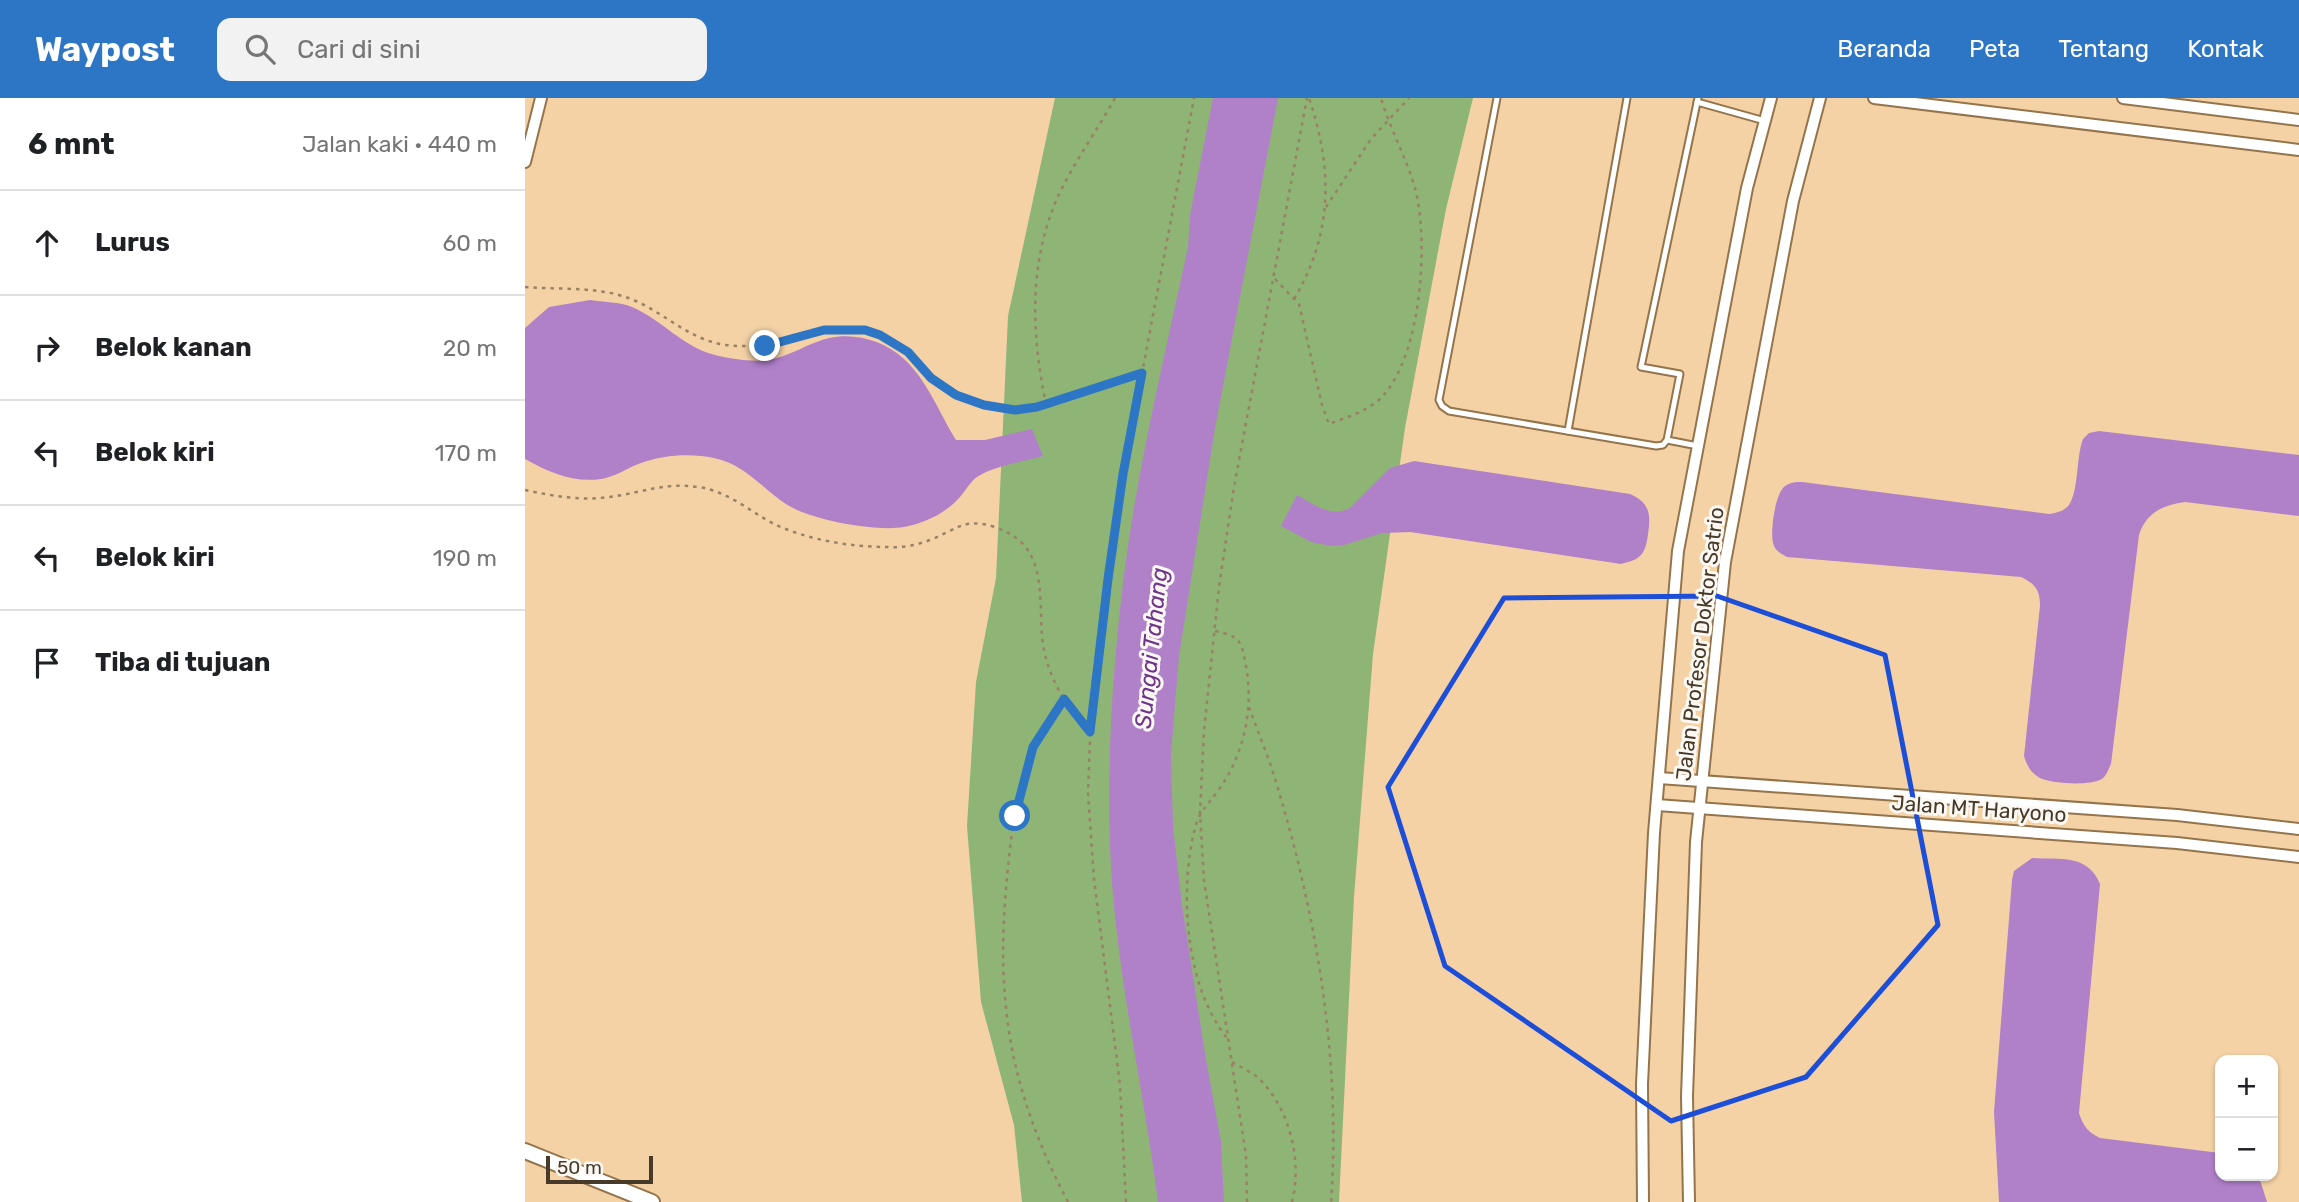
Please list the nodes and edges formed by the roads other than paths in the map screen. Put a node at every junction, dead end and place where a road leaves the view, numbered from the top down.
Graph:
1 (541, 98) edge
2 (1497, 98) edge
3 (1627, 98) edge
4 (1771, 98) edge
5 (1820, 98) edge
6 (1874, 98) edge
7 (2123, 98) edge
8 (1698, 100) edge
9 (2299, 120) edge
10 (1765, 121) junction
11 (2299, 150) edge
12 (525, 162) edge
13 (1568, 431) junction
14 (1667, 440) junction
15 (1698, 446) junction
16 (1659, 778) junction
17 (1702, 781) junction
18 (1657, 805) junction
19 (1699, 808) junction
20 (2299, 829) edge
21 (2299, 857) edge
22 (525, 1150) edge
23 (652, 1202) edge
24 (1643, 1202) edge
25 (1689, 1202) edge

1 - 12 street
2 - 13 lane
3 - 13 lane
4 - 10 street, Jalan Profesor Doktor Satrio
5 - 17 street, Jalan Profesor Doktor Satrio
6 - 11 street
7 - 9 street
8 - 10 lane
8 - 14 lane
10 - 15 street, Jalan Profesor Doktor Satrio
13 - 14 lane
14 - 15 lane
15 - 16 street, Jalan Profesor Doktor Satrio
16 - 17 street, Jalan MT Haryono
16 - 18 street, Jalan Profesor Doktor Satrio
17 - 19 street, Jalan Profesor Doktor Satrio
17 - 20 street, Jalan MT Haryono
18 - 19 street, Jalan MT Haryono
18 - 24 street, Jalan Profesor Doktor Satrio
19 - 21 street, Jalan MT Haryono
19 - 25 street, Jalan Profesor Doktor Satrio
22 - 23 street

